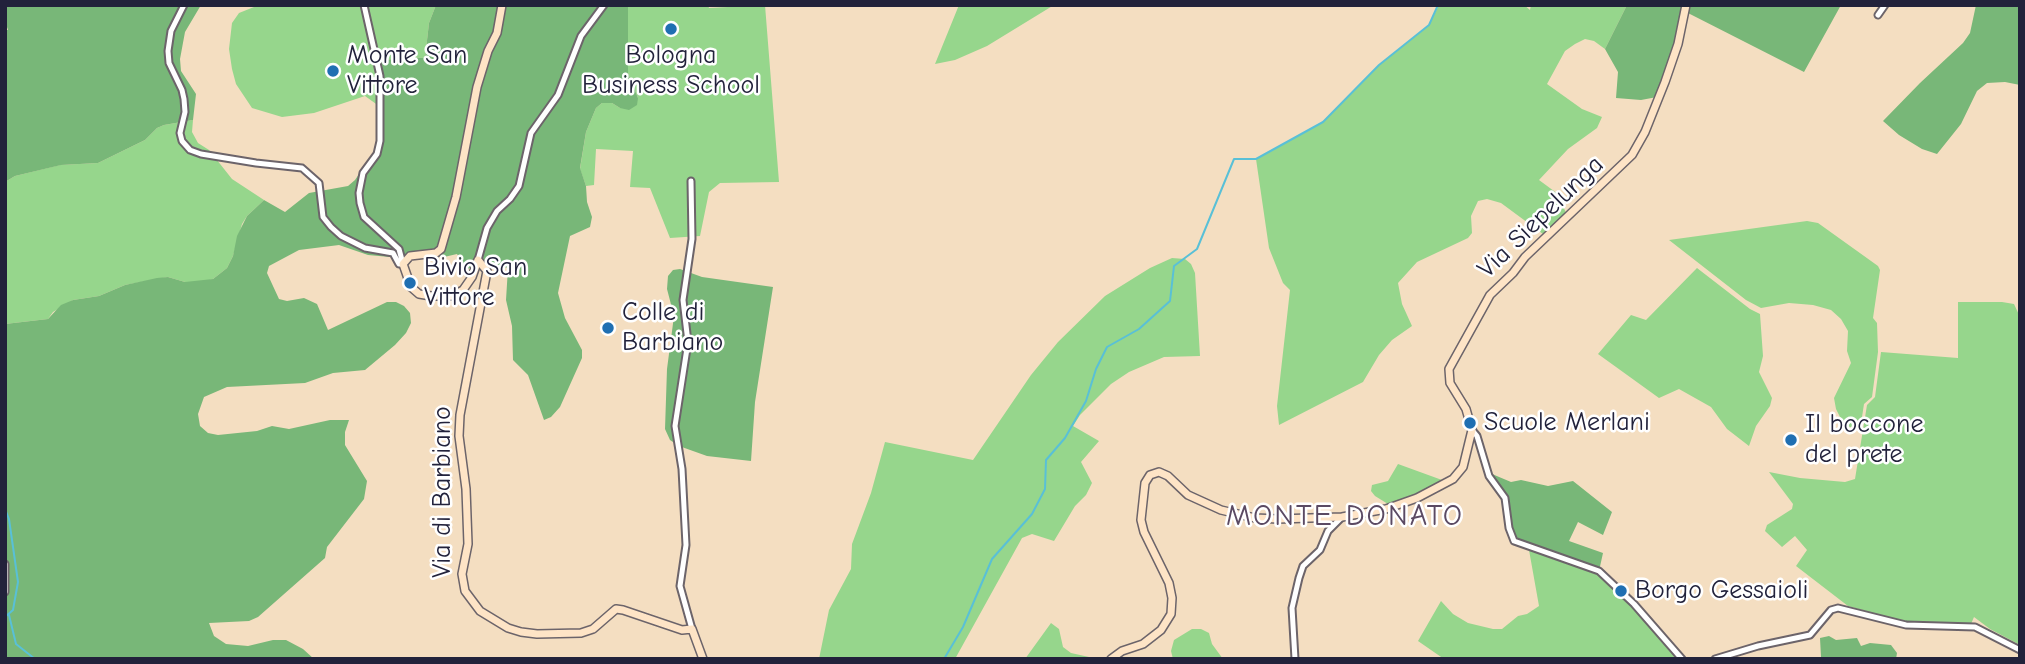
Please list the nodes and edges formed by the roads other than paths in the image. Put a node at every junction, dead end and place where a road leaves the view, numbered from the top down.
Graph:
1 (184, 5) edge
2 (364, 5) edge
3 (502, 5) edge
4 (604, 5) edge
5 (1686, 5) edge
6 (1885, 5) edge
7 (1878, 15) dead end
8 (691, 181) dead end
9 (478, 260) junction
10 (403, 264) junction
11 (1472, 430) junction
12 (1342, 517) junction
13 (5, 564) edge
14 (5, 592) edge
15 (692, 629) junction
16 (2020, 650) edge
17 (704, 659) edge
18 (1111, 659) edge
19 (1295, 659) edge
20 (1682, 659) edge
21 (1715, 659) edge

1 - 10 street
2 - 10 street
3 - 10 street
4 - 9 street
5 - 11 street, Via Siepelunga
6 - 7 street
8 - 15 street
9 - 10 street
9 - 15 street, Via di Barbiano
11 - 12 street
11 - 20 street
12 - 18 street
12 - 19 street
13 - 14 street
15 - 17 street
16 - 21 street

